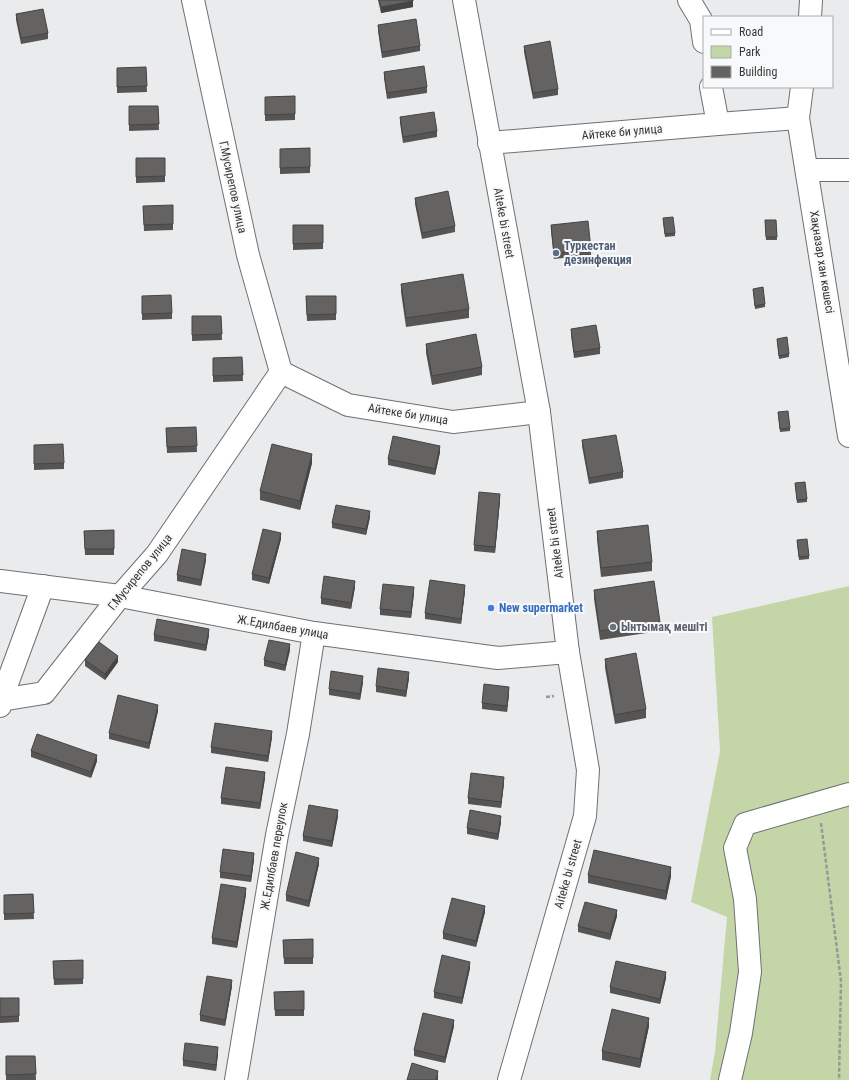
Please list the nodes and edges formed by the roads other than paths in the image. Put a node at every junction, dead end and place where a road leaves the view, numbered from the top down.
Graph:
1 (193, 0) edge
2 (464, 0) edge
3 (689, 0) edge
4 (811, 0) edge
5 (810, 16) edge
6 (703, 35) edge
7 (711, 88) edge
8 (802, 88) edge
9 (798, 118) junction
10 (718, 124) junction
11 (489, 143) junction
12 (808, 170) junction
13 (849, 170) edge
14 (282, 372) junction
15 (846, 401) edge
16 (539, 412) junction
17 (849, 436) edge
18 (0, 581) edge
19 (43, 586) junction
20 (120, 596) junction
21 (314, 633) junction
22 (568, 652) junction
23 (1, 703) edge
24 (849, 794) edge
25 (236, 1080) edge
26 (510, 1080) edge
27 (730, 1080) edge

1 - 14 street, Г.Мусирепов улица
2 - 11 street, Aiteke bi street
3 - 6 street
4 - 5 street
7 - 10 street
8 - 9 street, Хақназар хан көшесі
9 - 10 street, Айтеке би улица
9 - 12 street, Хақназар хан көшесі
10 - 11 street, Айтеке би улица
11 - 16 street, Aiteke bi street
12 - 13 street
12 - 15 street, Хақназар хан көшесі
14 - 16 street, Айтеке би улица
14 - 20 street, Г.Мусирепов улица
15 - 17 street, Хақназар хан көшесі
16 - 22 street, Aiteke bi street
18 - 19 street, Ж.Едилбаев улица
19 - 20 street, Ж.Едилбаев улица
19 - 23 street, Г.Мусирепов улица
20 - 21 street, Ж.Едилбаев улица
20 - 23 street, Г.Мусирепов улица
21 - 22 street, Ж.Едилбаев улица
21 - 25 street, Ж.Едилбаев переулок
22 - 26 street, Aiteke bi street
24 - 27 street

